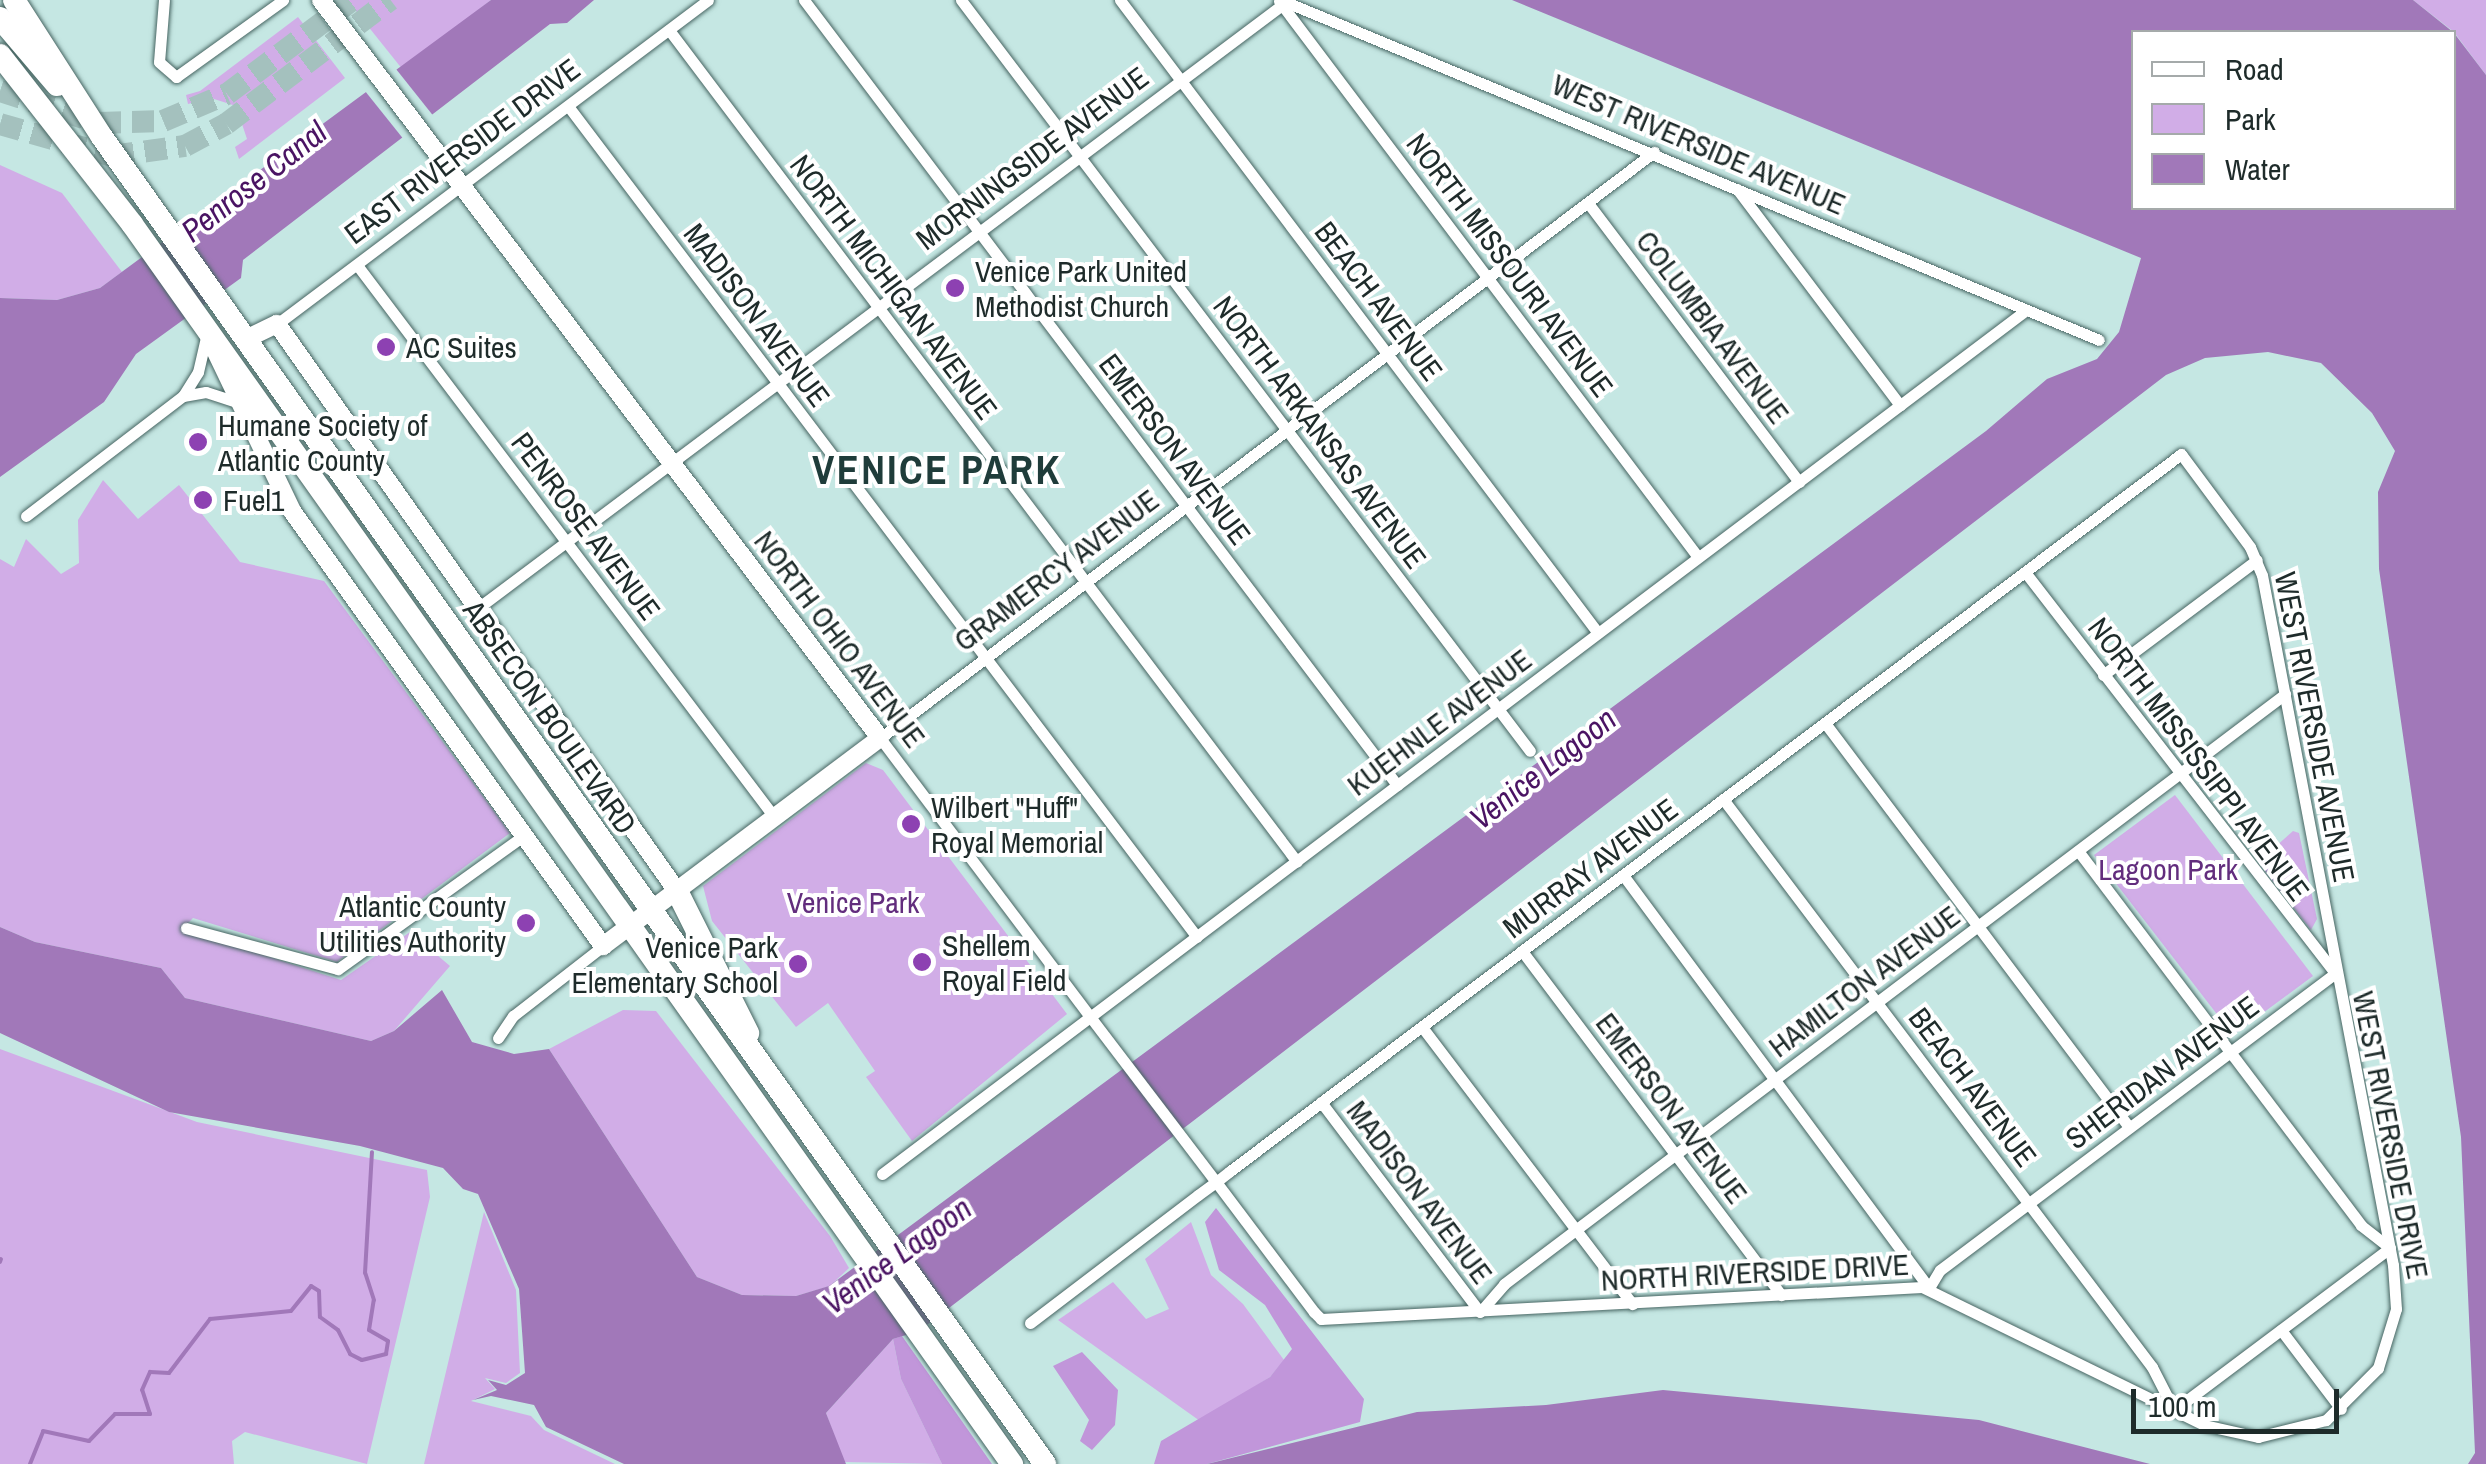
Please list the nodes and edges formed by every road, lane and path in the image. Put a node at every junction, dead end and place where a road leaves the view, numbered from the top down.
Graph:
1 (14, 0) edge
2 (164, 0) edge
3 (283, 0) edge
4 (321, 0) edge
5 (708, 0) edge
6 (804, 0) edge
7 (962, 0) edge
8 (1120, 0) edge
9 (1280, 2) edge
10 (0, 18) edge
11 (668, 30) junction
12 (0, 55) edge
13 (1179, 78) junction
14 (568, 106) junction
15 (102, 136) junction
16 (1654, 152) junction
17 (1078, 154) junction
18 (463, 186) junction
19 (1734, 186) junction
20 (1588, 203) junction
21 (978, 230) junction
22 (356, 265) junction
23 (1488, 278) junction
24 (877, 306) junction
25 (2026, 310) junction
26 (277, 324) junction
27 (208, 331) junction
28 (246, 338) junction
29 (2099, 340) dead end
30 (1387, 354) junction
31 (776, 381) junction
32 (183, 396) junction
33 (236, 402) junction
34 (1900, 405) junction
35 (1287, 430) junction
36 (2181, 454) joint
37 (671, 462) junction
38 (1799, 482) junction
39 (1186, 506) junction
40 (26, 516) dead end
41 (566, 542) junction
42 (1698, 557) junction
43 (2257, 560) junction
44 (2026, 572) junction
45 (1086, 582) junction
46 (478, 608) junction
47 (1598, 633) junction
48 (985, 658) junction
49 (2103, 675) junction
50 (2285, 694) junction
51 (1497, 709) junction
52 (1825, 723) junction
53 (880, 738) junction
54 (1530, 751) dead end
55 (2178, 774) junction
56 (1397, 785) junction
57 (1723, 800) junction
58 (774, 818) junction
59 (523, 836) junction
60 (2078, 851) junction
61 (1297, 862) junction
62 (1623, 875) junction
63 (677, 891) junction
64 (651, 910) junction
65 (630, 926) junction
66 (1977, 927) junction
67 (186, 928) dead end
68 (1197, 937) junction
69 (603, 946) junction
70 (1522, 951) junction
71 (2335, 973) junction
72 (1878, 1002) junction
73 (1091, 1018) junction
74 (1422, 1027) junction
75 (498, 1038) dead end
76 (2230, 1052) junction
77 (758, 1060) junction
78 (1777, 1079) junction
79 (1321, 1102) junction
80 (2129, 1127) junction
81 (1676, 1155) junction
82 (882, 1174) dead end
83 (1216, 1182) junction
84 (2028, 1203) junction
85 (1575, 1230) junction
86 (2390, 1248) junction
87 (1929, 1288) junction
88 (1782, 1294) junction
89 (1632, 1304) junction
90 (1314, 1312) joint
91 (1480, 1312) junction
92 (1030, 1323) dead end
93 (2282, 1330) junction
94 (2341, 1409) junction
95 (2174, 1410) junction
96 (1012, 1464) edge
97 (1044, 1464) edge

1 - 15 highway, ABSECON BOULEVARD
2 - 3 street
4 - 18 street, NORTH OHIO AVENUE
5 - 11 street, EAST RIVERSIDE DRIVE
6 - 21 street, EMERSON AVENUE
7 - 17 street, NORTH ARKANSAS AVENUE
8 - 13 street, BEACH AVENUE
9 - 13 street, MORNINGSIDE AVENUE
9 - 16 street, WEST RIVERSIDE AVENUE
9 - 23 street, NORTH MISSOURI AVENUE
10 - 15 highway
11 - 14 street, EAST RIVERSIDE DRIVE
11 - 24 street, NORTH MICHIGAN AVENUE
12 - 27 highway, ABSECON BOULEVARD
13 - 17 street, MORNINGSIDE AVENUE
13 - 30 street, BEACH AVENUE
14 - 18 street, EAST RIVERSIDE DRIVE
14 - 31 street, MADISON AVENUE
15 - 28 highway, ABSECON BOULEVARD
16 - 19 street, WEST RIVERSIDE AVENUE
16 - 20 street, GRAMERCY AVENUE
17 - 21 street, MORNINGSIDE AVENUE
17 - 35 street, NORTH ARKANSAS AVENUE
18 - 22 street, EAST RIVERSIDE DRIVE
18 - 37 street, NORTH OHIO AVENUE
19 - 25 street, WEST RIVERSIDE AVENUE
19 - 34 street
20 - 23 street, GRAMERCY AVENUE
20 - 38 street, COLUMBIA AVENUE
21 - 24 street, MORNINGSIDE AVENUE
21 - 39 street, EMERSON AVENUE
22 - 26 street, EAST RIVERSIDE DRIVE
22 - 41 street, PENROSE AVENUE
23 - 30 street, GRAMERCY AVENUE
23 - 42 street, NORTH MISSOURI AVENUE
24 - 31 street, MORNINGSIDE AVENUE
24 - 45 street, NORTH MICHIGAN AVENUE
25 - 29 street, WEST RIVERSIDE AVENUE
25 - 34 street, KUEHNLE AVENUE
26 - 28 street, EAST RIVERSIDE DRIVE
26 - 46 street, ABSECON BOULEVARD
27 - 32 street
27 - 33 street, ABSECON BOULEVARD
27 - 65 highway, ABSECON BOULEVARD
28 - 64 highway, ABSECON BOULEVARD
30 - 35 street, GRAMERCY AVENUE
30 - 47 street, BEACH AVENUE
31 - 37 street, MORNINGSIDE AVENUE
31 - 48 street, MADISON AVENUE
32 - 33 street
32 - 40 street
33 - 59 street, ABSECON BOULEVARD
34 - 38 street, KUEHNLE AVENUE
35 - 39 street, GRAMERCY AVENUE
35 - 51 street, NORTH ARKANSAS AVENUE
36 - 43 street, WEST RIVERSIDE AVENUE
36 - 44 street, MURRAY AVENUE
37 - 41 street, MORNINGSIDE AVENUE
37 - 53 street, NORTH OHIO AVENUE
38 - 42 street, KUEHNLE AVENUE
39 - 45 street, GRAMERCY AVENUE
39 - 56 street, EMERSON AVENUE
41 - 46 street, MORNINGSIDE AVENUE
41 - 58 street, PENROSE AVENUE
42 - 47 street, KUEHNLE AVENUE
43 - 49 street
43 - 50 street, WEST RIVERSIDE AVENUE
44 - 49 street, NORTH MISSISSIPPI AVENUE
44 - 52 street, MURRAY AVENUE
45 - 48 street, GRAMERCY AVENUE
45 - 61 street, NORTH MICHIGAN AVENUE
46 - 63 street, ABSECON BOULEVARD
47 - 51 street, KUEHNLE AVENUE
48 - 53 street, GRAMERCY AVENUE
48 - 68 street, MADISON AVENUE
49 - 55 street, NORTH MISSISSIPPI AVENUE
50 - 55 street, HAMILTON AVENUE
50 - 71 street, WEST RIVERSIDE AVENUE
51 - 54 street, NORTH ARKANSAS AVENUE
51 - 56 street, KUEHNLE AVENUE
52 - 57 street, MURRAY AVENUE
52 - 66 street
53 - 58 street, GRAMERCY AVENUE
53 - 73 street, NORTH OHIO AVENUE
55 - 60 street, HAMILTON AVENUE
55 - 71 street, NORTH MISSISSIPPI AVENUE
56 - 61 street, KUEHNLE AVENUE
57 - 62 street, MURRAY AVENUE
57 - 72 street, BEACH AVENUE
58 - 63 street, GRAMERCY AVENUE
59 - 67 street
59 - 69 street, ABSECON BOULEVARD
60 - 66 street, HAMILTON AVENUE
60 - 76 street
61 - 68 street, KUEHNLE AVENUE
62 - 70 street, MURRAY AVENUE
62 - 78 street
63 - 64 street, GRAMERCY AVENUE
63 - 77 highway
64 - 65 street, GRAMERCY AVENUE
64 - 77 highway, ABSECON BOULEVARD
65 - 69 street, GRAMERCY AVENUE
65 - 96 highway, ABSECON BOULEVARD
66 - 72 street, HAMILTON AVENUE
66 - 80 street
68 - 73 street, KUEHNLE AVENUE
69 - 75 street, GRAMERCY AVENUE
70 - 74 street, MURRAY AVENUE
70 - 81 street, EMERSON AVENUE
71 - 76 street, SHERIDAN AVENUE
71 - 86 street, WEST RIVERSIDE DRIVE
72 - 78 street, HAMILTON AVENUE
72 - 84 street, BEACH AVENUE
73 - 82 street, KUEHNLE AVENUE
73 - 83 street, NORTH OHIO AVENUE
74 - 79 street, MURRAY AVENUE
74 - 85 street
76 - 80 street, SHERIDAN AVENUE
76 - 86 street
77 - 97 highway, ABSECON BOULEVARD
78 - 81 street, HAMILTON AVENUE
78 - 87 street
79 - 83 street, MURRAY AVENUE
79 - 91 street, MADISON AVENUE
80 - 84 street, SHERIDAN AVENUE
81 - 85 street, HAMILTON AVENUE
81 - 88 street, EMERSON AVENUE
83 - 90 street, NORTH OHIO AVENUE
83 - 92 street, MURRAY AVENUE
84 - 87 street, SHERIDAN AVENUE
84 - 95 street, BEACH AVENUE
85 - 89 street
85 - 91 street, HAMILTON AVENUE
86 - 93 street
86 - 94 street, WEST RIVERSIDE DRIVE
87 - 88 street, NORTH RIVERSIDE DRIVE
87 - 95 street, NORTH RIVERSIDE DRIVE
88 - 89 street, NORTH RIVERSIDE DRIVE
89 - 91 street, NORTH RIVERSIDE DRIVE
90 - 91 street, NORTH RIVERSIDE DRIVE
93 - 94 street
93 - 95 street
94 - 95 street, NORTH RIVERSIDE DRIVE

